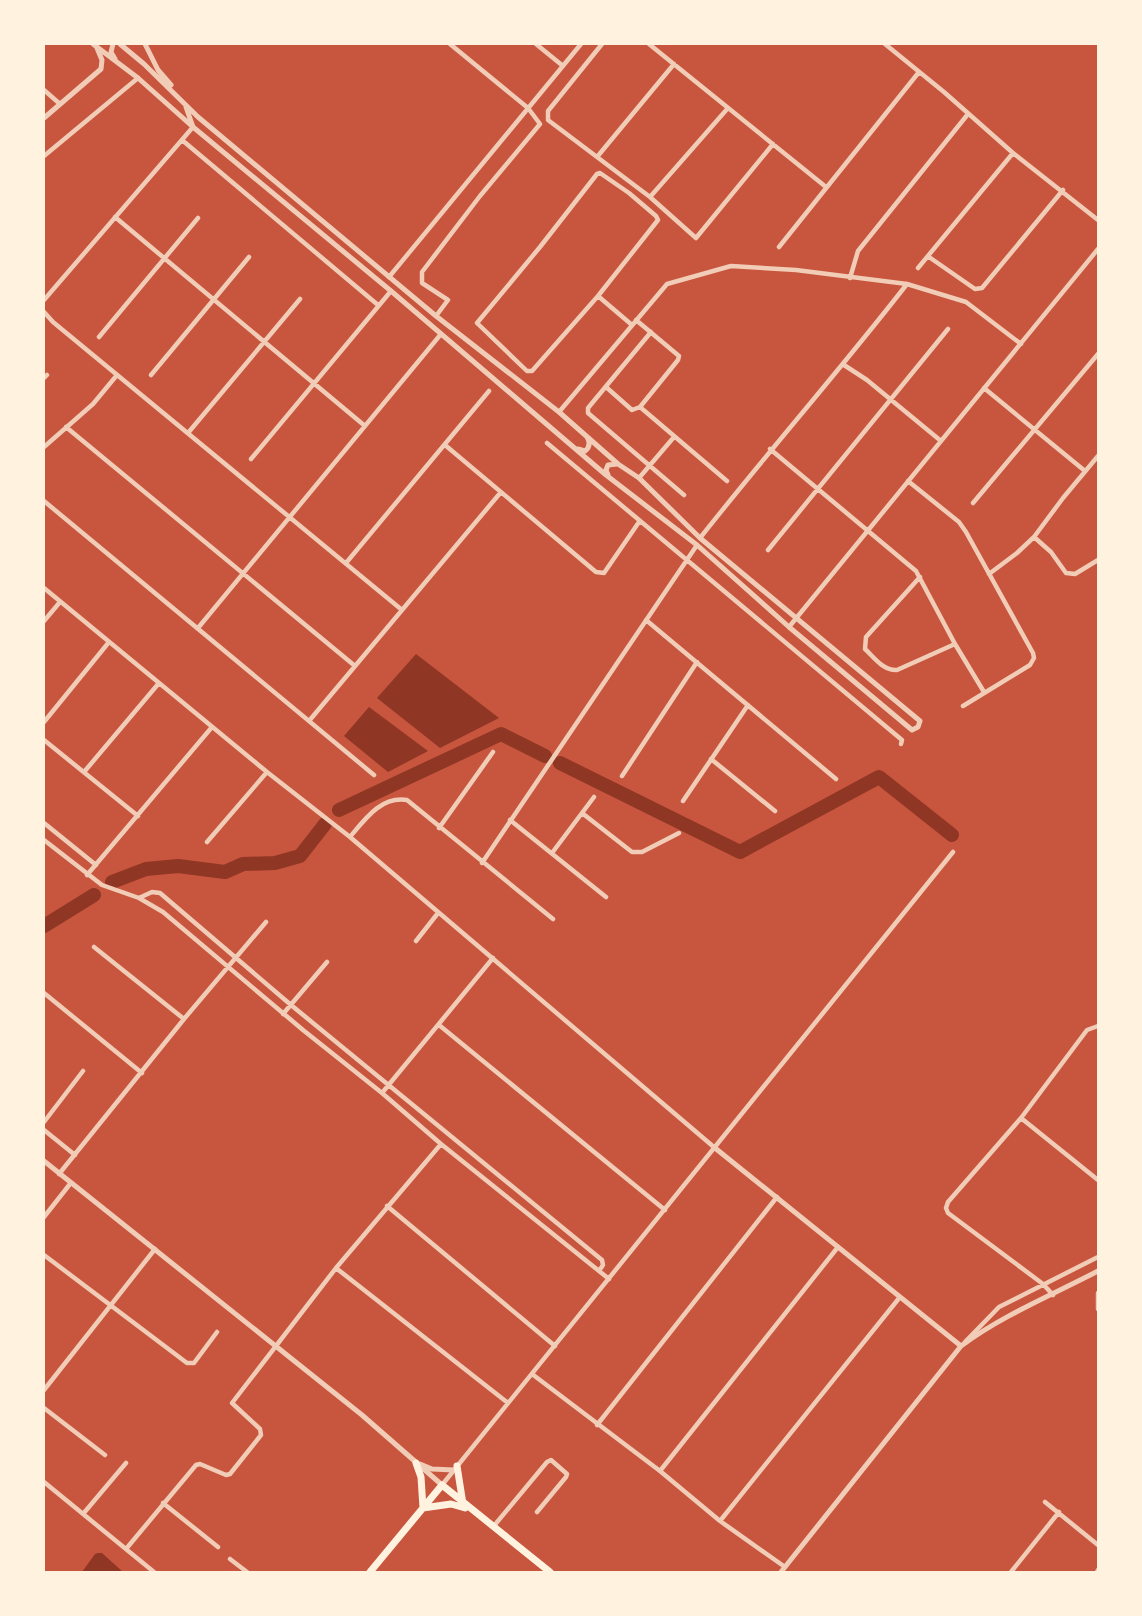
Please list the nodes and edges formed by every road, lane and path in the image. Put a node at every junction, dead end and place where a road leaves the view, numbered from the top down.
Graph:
1 (113, 44) edge
2 (120, 44) edge
3 (145, 44) edge
4 (450, 44) edge
5 (536, 44) edge
6 (581, 44) edge
7 (602, 44) edge
8 (649, 44) edge
9 (885, 44) edge
10 (95, 45) edge
11 (118, 62) junction
12 (674, 64) junction
13 (563, 66) junction
14 (919, 72) junction
15 (138, 78) junction
16 (44, 90) edge
17 (177, 96) junction
18 (182, 101) junction
19 (60, 104) junction
20 (528, 108) junction
21 (728, 108) junction
22 (968, 114) junction
23 (44, 118) edge
24 (193, 127) junction
25 (182, 140) junction
26 (773, 144) junction
27 (1013, 153) junction
28 (44, 156) edge
29 (597, 157) junction
30 (826, 187) junction
31 (1063, 190) junction
32 (650, 197) junction
33 (115, 217) junction
34 (198, 218) dead end
35 (1098, 220) edge
36 (779, 247) dead end
37 (1098, 249) edge
38 (929, 257) junction
39 (164, 258) junction
40 (249, 258) dead end
41 (918, 268) dead end
42 (389, 277) junction
43 (850, 278) junction
44 (907, 284) junction
45 (390, 291) junction
46 (598, 296) junction
47 (300, 299) dead end
48 (44, 300) edge
49 (214, 300) junction
50 (378, 305) junction
51 (44, 312) edge
52 (436, 316) junction
53 (634, 323) junction
54 (948, 329) dead end
55 (651, 332) junction
56 (441, 334) junction
57 (99, 337) dead end
58 (264, 342) junction
59 (1021, 344) junction
60 (1098, 354) edge
61 (844, 365) junction
62 (117, 375) junction
63 (151, 375) dead end
64 (314, 383) junction
65 (606, 387) junction
66 (984, 388) junction
67 (489, 391) dead end
68 (891, 400) junction
69 (640, 407) junction
70 (559, 412) junction
71 (365, 426) junction
72 (66, 427) junction
73 (1034, 430) junction
74 (188, 433) junction
75 (586, 435) junction
76 (674, 437) junction
77 (941, 441) junction
78 (547, 443) dead end
79 (445, 445) junction
80 (44, 447) edge
81 (574, 448) junction
82 (770, 449) junction
83 (1098, 456) edge
84 (251, 459) dead end
85 (618, 464) junction
86 (649, 466) junction
87 (1085, 471) junction
88 (611, 478) junction
89 (639, 478) junction
90 (727, 481) dead end
91 (908, 481) junction
92 (818, 489) junction
93 (501, 492) junction
94 (684, 495) dead end
95 (44, 501) edge
96 (973, 503) dead end
97 (290, 517) junction
98 (639, 522) junction
99 (868, 530) junction
100 (1034, 537) junction
101 (700, 538) junction
102 (697, 545) junction
103 (768, 550) dead end
104 (687, 560) junction
105 (1098, 560) edge
106 (346, 563) junction
107 (243, 573) junction
108 (989, 574) junction
109 (920, 577) junction
110 (44, 588) edge
111 (60, 602) junction
112 (402, 610) junction
113 (796, 618) junction
114 (646, 620) junction
115 (44, 621) edge
116 (789, 627) junction
117 (198, 628) junction
118 (109, 642) junction
119 (955, 644) junction
120 (697, 663) junction
121 (355, 666) junction
122 (159, 683) junction
123 (984, 692) junction
124 (747, 705) junction
125 (963, 706) dead end
126 (309, 721) junction
127 (44, 722) edge
128 (212, 727) junction
129 (44, 740) edge
130 (901, 744) dead end
131 (493, 752) dead end
132 (711, 759) junction
133 (84, 772) junction
134 (267, 772) junction
135 (374, 775) dead end
136 (622, 776) dead end
137 (836, 779) dead end
138 (594, 797) dead end
139 (682, 801) dead end
140 (775, 811) dead end
141 (582, 813) junction
142 (138, 816) junction
143 (510, 820) junction
144 (44, 823) edge
145 (439, 828) junction
146 (679, 833) dead end
147 (350, 837) junction
148 (44, 840) edge
149 (207, 842) dead end
150 (953, 852) dead end
151 (552, 853) junction
152 (482, 863) junction
153 (96, 865) junction
154 (87, 875) junction
155 (606, 897) dead end
156 (139, 898) junction
157 (438, 913) junction
158 (552, 919) dead end
159 (266, 922) dead end
160 (416, 941) dead end
161 (94, 947) dead end
162 (493, 958) junction
163 (235, 959) junction
164 (327, 962) dead end
165 (229, 966) junction
166 (44, 993) edge
167 (291, 1005) junction
168 (283, 1014) junction
169 (184, 1019) junction
170 (439, 1025) junction
171 (1098, 1026) edge
172 (83, 1071) dead end
173 (142, 1073) junction
174 (389, 1085) junction
175 (382, 1093) junction
176 (1021, 1118) junction
177 (44, 1122) edge
178 (44, 1130) edge
179 (441, 1144) junction
180 (715, 1148) junction
181 (75, 1155) junction
182 (44, 1161) edge
183 (59, 1174) junction
184 (1098, 1180) edge
185 (70, 1184) junction
186 (777, 1197) junction
187 (387, 1206) junction
188 (665, 1210) junction
189 (44, 1217) edge
190 (838, 1247) junction
191 (155, 1249) junction
192 (44, 1254) edge
193 (1098, 1257) edge
194 (336, 1269) junction
195 (599, 1271) junction
196 (1098, 1271) edge
197 (609, 1279) junction
198 (1043, 1284) junction
199 (1098, 1293) edge
200 (1053, 1295) junction
201 (900, 1297) junction
202 (110, 1306) junction
203 (1098, 1309) edge
204 (217, 1332) dead end
205 (275, 1346) junction
206 (555, 1346) junction
207 (961, 1346) junction
208 (532, 1374) junction
209 (44, 1390) edge
210 (508, 1403) junction
211 (44, 1408) edge
212 (597, 1425) junction
213 (105, 1455) dead end
214 (126, 1463) dead end
215 (416, 1463) junction
216 (455, 1468) junction
217 (660, 1471) junction
218 (44, 1482) edge
219 (442, 1485) junction
220 (1045, 1502) dead end
221 (163, 1503) junction
222 (464, 1504) junction
223 (423, 1508) junction
224 (471, 1510) junction
225 (537, 1512) dead end
226 (1059, 1512) junction
227 (83, 1514) junction
228 (720, 1521) junction
229 (493, 1527) junction
230 (1098, 1545) edge
231 (218, 1547) dead end
232 (126, 1549) junction
233 (230, 1559) dead end
234 (783, 1570) edge
235 (154, 1572) edge
236 (247, 1572) edge
237 (370, 1572) edge
238 (550, 1572) edge
239 (1011, 1572) edge

1 - 11 street
2 - 17 street
3 - 17 street
4 - 20 street
5 - 13 street
6 - 13 street
7 - 29 street
8 - 12 street
9 - 14 street
10 - 11 street
10 - 19 street
11 - 15 street
12 - 21 street
12 - 29 street
13 - 20 street
14 - 22 street
14 - 30 street
15 - 24 street
15 - 28 street
16 - 19 street
17 - 18 street
18 - 24 street
18 - 42 street
19 - 23 street
20 - 42 street
20 - 52 street
21 - 26 street
21 - 32 street
22 - 27 street
22 - 43 street
24 - 25 street
24 - 45 street
25 - 33 street
25 - 50 street
26 - 30 street
26 - 32 street
27 - 31 street
27 - 38 street
29 - 32 street
30 - 36 street
31 - 35 street
31 - 38 street
33 - 39 street
33 - 48 street
34 - 39 street
37 - 59 street
38 - 41 street
39 - 49 street
39 - 57 street
40 - 49 street
42 - 52 street
43 - 44 street
43 - 53 street
44 - 59 street
44 - 61 street
45 - 50 street
45 - 56 street
46 - 46 street
46 - 53 street
47 - 58 street
49 - 58 street
49 - 63 street
50 - 64 street
51 - 62 street
52 - 70 street
53 - 55 street
53 - 70 street
54 - 68 street
55 - 65 street
55 - 69 street
56 - 71 street
56 - 81 street
58 - 64 street
58 - 74 street
59 - 66 street
60 - 73 street
61 - 68 street
61 - 82 street
62 - 72 street
62 - 74 street
64 - 71 street
64 - 84 street
65 - 69 street
65 - 86 street
66 - 73 street
66 - 77 street
67 - 79 street
68 - 77 street
68 - 92 street
69 - 76 street
70 - 75 street
71 - 97 street
72 - 80 street
72 - 107 street
73 - 87 street
73 - 96 street
74 - 97 street
75 - 81 street
75 - 85 street
76 - 86 street
76 - 90 street
77 - 91 street
78 - 98 street
79 - 93 street
79 - 106 street
81 - 88 street
82 - 92 street
82 - 101 street
83 - 87 street
85 - 88 street
85 - 89 street
86 - 89 street
86 - 94 street
87 - 100 street
88 - 102 street
89 - 101 street
91 - 99 street
91 - 108 street
92 - 99 street
92 - 103 street
93 - 98 street
93 - 112 street
95 - 117 street
97 - 106 street
97 - 107 street
98 - 104 street
99 - 109 street
99 - 113 street
100 - 105 street
100 - 108 street
101 - 113 street
102 - 104 street
102 - 116 street
104 - 114 street
104 - 130 street
106 - 112 street
107 - 117 street
107 - 121 street
108 - 123 street
109 - 119 street
109 - 119 street
110 - 111 street
111 - 115 street
111 - 118 street
112 - 121 street
113 - 116 street
113 - 116 street
114 - 120 street
114 - 143 street
117 - 126 street
118 - 122 street
118 - 127 street
119 - 123 street
120 - 124 street
120 - 136 street
121 - 126 street
122 - 128 street
122 - 133 street
123 - 125 street
124 - 132 street
124 - 137 street
126 - 135 street
128 - 134 street
128 - 142 street
129 - 133 street
131 - 145 street
132 - 139 street
132 - 140 street
133 - 142 street
134 - 147 street
134 - 149 street
138 - 141 street
141 - 146 street
141 - 151 street
142 - 153 street
143 - 151 street
143 - 152 street
144 - 153 street
145 - 147 street
145 - 152 street
147 - 157 street
148 - 154 street
150 - 180 street
151 - 155 street
152 - 158 street
153 - 154 street
154 - 156 street
156 - 163 street
156 - 165 street
157 - 160 street
157 - 162 street
159 - 163 street
161 - 169 street
162 - 170 street
162 - 180 street
163 - 165 street
163 - 167 street
164 - 167 street
165 - 168 street
165 - 169 street
166 - 173 street
167 - 168 street
167 - 174 street
168 - 175 street
169 - 173 street
170 - 174 street
170 - 188 street
171 - 176 street
172 - 177 street
173 - 181 street
174 - 175 street
174 - 195 street
175 - 179 street
176 - 184 street
176 - 198 street
178 - 181 street
179 - 187 street
179 - 195 street
180 - 186 street
180 - 188 street
181 - 183 street
182 - 183 street
183 - 185 street
185 - 189 street
185 - 191 street
186 - 190 street
186 - 212 street
187 - 194 street
187 - 206 street
188 - 197 street
190 - 201 street
190 - 217 street
191 - 202 street
191 - 205 street
192 - 202 street
193 - 198 street
194 - 205 street
194 - 210 street
195 - 197 street
196 - 200 street
197 - 206 street
198 - 200 street
198 - 207 street
199 - 203 street
200 - 207 street
201 - 207 street
201 - 228 street
202 - 204 street
202 - 209 street
205 - 215 street
205 - 221 street
206 - 208 street
207 - 234 street
208 - 210 street
208 - 212 street
210 - 216 street
211 - 213 street
212 - 217 street
214 - 227 street
215 - 216 street
215 - 219 street
215 - 223 main road
216 - 219 street
216 - 222 main road
217 - 228 street
218 - 227 street
219 - 222 main road
219 - 223 main road
220 - 226 street
221 - 231 street
221 - 232 street
222 - 224 main road
223 - 224 main road
223 - 237 main road
224 - 229 main road
225 - 229 street
226 - 230 street
226 - 239 street
227 - 232 street
228 - 234 street
229 - 238 main road
232 - 235 street
233 - 236 street

